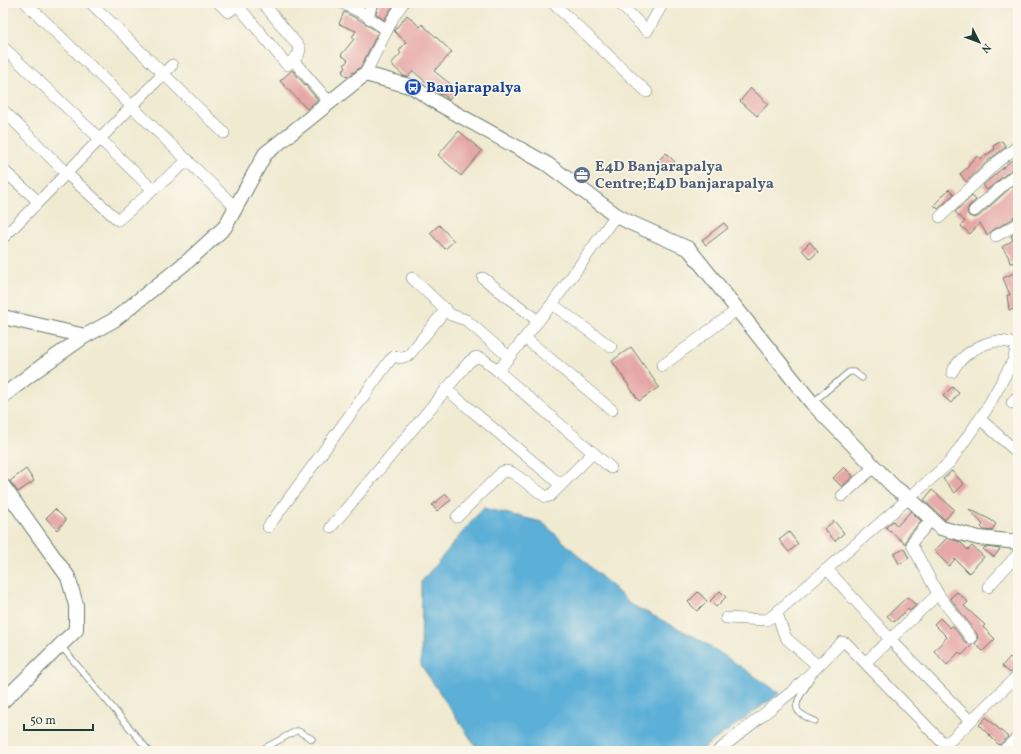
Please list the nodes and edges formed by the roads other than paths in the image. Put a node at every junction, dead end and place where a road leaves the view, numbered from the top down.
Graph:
1 (26, 3) edge
2 (91, 3) edge
3 (220, 3) edge
4 (263, 3) edge
5 (342, 3) edge
6 (372, 3) edge
7 (403, 3) edge
8 (553, 3) edge
9 (619, 3) edge
10 (663, 3) edge
11 (367, 15) junction
12 (387, 30) junction
13 (3, 47) edge
14 (294, 60) junction
15 (172, 65) dead end
16 (164, 74) junction
17 (365, 74) junction
18 (648, 92) dead end
19 (330, 103) junction
20 (132, 106) junction
21 (3, 110) edge
22 (224, 133) dead end
23 (100, 139) junction
24 (1018, 146) edge
25 (188, 160) junction
26 (3, 170) edge
27 (1018, 172) edge
28 (66, 173) junction
29 (153, 190) junction
30 (38, 201) junction
31 (236, 208) junction
32 (974, 211) dead end
33 (616, 215) junction
34 (940, 217) dead end
35 (1018, 224) edge
36 (5, 231) edge
37 (996, 236) dead end
38 (412, 278) dead end
39 (483, 278) dead end
40 (552, 304) junction
41 (446, 309) junction
42 (738, 309) junction
43 (3, 317) edge
44 (538, 321) junction
45 (85, 336) junction
46 (525, 338) junction
47 (1018, 343) edge
48 (611, 347) dead end
49 (509, 357) junction
50 (662, 366) dead end
51 (498, 371) junction
52 (952, 372) dead end
53 (862, 378) dead end
54 (446, 389) junction
55 (3, 396) edge
56 (812, 404) junction
57 (612, 410) dead end
58 (980, 419) junction
59 (594, 453) junction
60 (1018, 454) edge
61 (874, 467) junction
62 (611, 468) dead end
63 (561, 485) junction
64 (3, 486) edge
65 (842, 496) dead end
66 (909, 498) junction
67 (457, 517) dead end
68 (932, 520) junction
69 (268, 527) dead end
70 (331, 527) dead end
71 (1018, 542) edge
72 (1018, 554) edge
73 (827, 569) junction
74 (988, 587) dead end
75 (938, 594) junction
76 (777, 613) junction
77 (726, 618) dead end
78 (971, 638) dead end
79 (890, 639) junction
80 (61, 646) junction
81 (866, 662) junction
82 (815, 669) junction
83 (1018, 675) edge
84 (3, 701) edge
85 (815, 721) dead end
86 (970, 721) junction
87 (1018, 737) edge
88 (312, 739) dead end
89 (149, 751) edge
90 (259, 751) edge
91 (718, 751) edge
92 (1003, 751) edge

1 - 20 street
2 - 16 street
3 - 14 street
4 - 14 street
5 - 11 street
6 - 11 street
7 - 12 street
8 - 18 street
9 - 10 street
11 - 12 street
12 - 17 street
13 - 23 street
14 - 19 street
15 - 16 street
16 - 20 street
16 - 22 street
17 - 19 street
17 - 33 street
19 - 31 street
20 - 23 street
20 - 25 street
21 - 28 street
23 - 28 street
23 - 29 street
24 - 34 street
25 - 29 street
25 - 31 street
26 - 30 street
27 - 32 street
28 - 29 street
28 - 30 street
30 - 36 street
31 - 45 street
33 - 40 street
33 - 42 street
35 - 37 street
38 - 41 street
39 - 44 street
40 - 44 street
40 - 48 street
41 - 49 street
41 - 69 street
42 - 50 street
42 - 56 street
43 - 45 street
44 - 46 street
45 - 55 street
46 - 49 street
46 - 57 street
47 - 52 street
47 - 58 street
49 - 51 street
51 - 54 street
51 - 59 street
53 - 56 lane
54 - 63 street
54 - 70 street
56 - 61 street
58 - 60 street
58 - 66 street
59 - 62 street
59 - 63 street
61 - 65 street
61 - 66 street
63 - 67 street
64 - 80 street
66 - 68 street
66 - 73 street
68 - 71 street
68 - 75 street
72 - 74 street
73 - 76 street
73 - 79 street
75 - 78 street
75 - 79 street
76 - 77 street
76 - 82 street
79 - 81 street
79 - 86 street
80 - 84 street
80 - 89 lane
81 - 82 street
81 - 86 street
82 - 85 lane
82 - 91 street
83 - 86 street
87 - 92 street
88 - 90 lane

